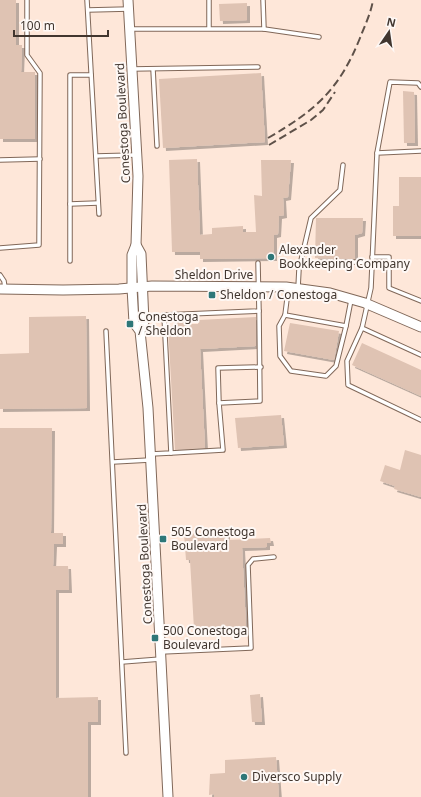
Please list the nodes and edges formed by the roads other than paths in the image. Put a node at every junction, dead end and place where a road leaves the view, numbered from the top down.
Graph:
1 (27, 0) edge
2 (87, 0) edge
3 (209, 0) edge
4 (263, 0) edge
5 (129, 4) edge
6 (88, 10) junction
7 (209, 28) junction
8 (130, 29) junction
9 (264, 29) junction
10 (319, 37) dead end
11 (258, 67) dead end
12 (153, 69) junction
13 (132, 70) junction
14 (91, 75) junction
15 (421, 87) edge
16 (157, 146) dead end
17 (421, 151) edge
18 (377, 153) junction
19 (137, 155) junction
20 (96, 156) junction
21 (40, 159) junction
22 (0, 160) edge
23 (343, 165) dead end
24 (98, 203) junction
25 (70, 204) junction
26 (99, 214) dead end
27 (136, 245) junction
28 (0, 248) edge
29 (372, 257) junction
30 (70, 261) dead end
31 (301, 262) junction
32 (353, 262) dead end
33 (258, 263) dead end
34 (372, 263) junction
35 (320, 265) dead end
36 (0, 275) edge
37 (142, 287) junction
38 (258, 287) junction
39 (286, 287) junction
40 (132, 288) junction
41 (2, 289) edge
42 (298, 289) junction
43 (352, 300) junction
44 (421, 301) edge
45 (367, 304) junction
46 (259, 311) junction
47 (284, 315) junction
48 (346, 326) junction
49 (362, 328) junction
50 (421, 328) edge
51 (106, 330) dead end
52 (140, 331) junction
53 (421, 355) edge
54 (260, 367) junction
55 (219, 403) junction
56 (421, 420) edge
57 (171, 453) junction
58 (151, 457) junction
59 (113, 462) junction
60 (274, 557) dead end
61 (161, 655) junction
62 (122, 662) junction
63 (126, 753) dead end
64 (168, 797) edge

1 - 21 lane
2 - 6 lane
3 - 7 lane
4 - 9 lane
5 - 6 lane
5 - 8 street, Conestoga Boulevard
6 - 14 lane
7 - 8 lane
7 - 9 lane
8 - 13 street, Conestoga Boulevard
9 - 10 lane
11 - 12 lane
12 - 13 lane
12 - 16 lane
13 - 19 street, Conestoga Boulevard
14 - 20 lane
14 - 25 lane
15 - 18 lane
17 - 18 lane
18 - 29 lane
19 - 20 lane
19 - 27 street, Conestoga Boulevard
20 - 24 lane
21 - 22 lane
21 - 28 lane
23 - 31 lane
24 - 25 lane
24 - 26 lane
25 - 30 lane
27 - 37 street, Conestoga Boulevard
27 - 40 street, Conestoga Boulevard
29 - 34 lane
29 - 44 lane
31 - 35 lane
31 - 42 lane
32 - 34 lane
33 - 38 lane
34 - 45 lane
36 - 41 lane
37 - 38 street, Sheldon Drive
37 - 40 street, Sheldon Drive
37 - 52 street, Conestoga Boulevard
38 - 39 street, Sheldon Drive
38 - 46 lane
39 - 42 street, Sheldon Drive
39 - 47 lane
40 - 41 street, Sheldon Drive
40 - 52 street, Conestoga Boulevard
42 - 43 street, Sheldon Drive
43 - 45 street, Sheldon Drive
43 - 48 lane
45 - 49 lane
45 - 50 street, Sheldon Drive
46 - 54 lane
46 - 57 lane
47 - 48 lane
47 - 48 lane
49 - 53 lane
49 - 56 lane
51 - 59 lane
52 - 58 street, Conestoga Boulevard
54 - 55 lane
54 - 55 lane
55 - 57 lane
57 - 58 lane
58 - 59 lane
58 - 61 street, Conestoga Boulevard
59 - 62 lane
60 - 61 lane
61 - 62 lane
61 - 64 street, Conestoga Boulevard
62 - 63 lane

